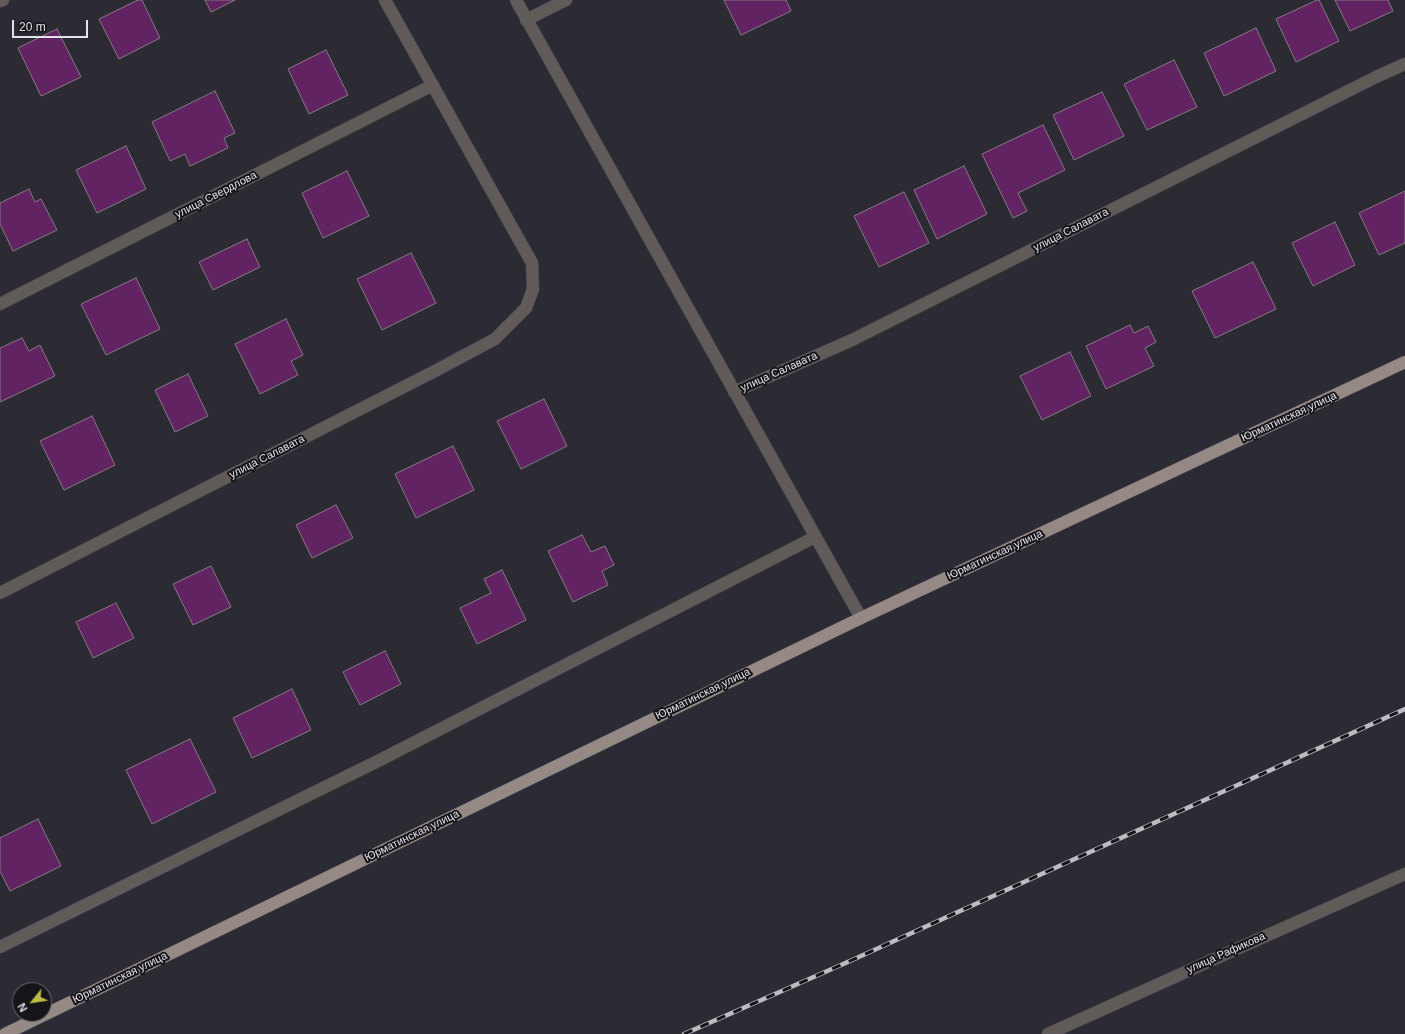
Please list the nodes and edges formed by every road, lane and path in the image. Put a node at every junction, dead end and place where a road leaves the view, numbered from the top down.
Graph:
1 (3, 0) edge
2 (385, 0) edge
3 (516, 0) edge
4 (566, 0) edge
5 (0, 1) edge
6 (526, 20) junction
7 (1405, 64) edge
8 (433, 85) junction
9 (0, 304) edge
10 (1405, 362) edge
11 (734, 392) junction
12 (815, 537) junction
13 (0, 593) edge
14 (861, 618) junction
15 (1405, 874) edge
16 (0, 947) edge
17 (5, 1034) edge
18 (1048, 1034) edge

1 - 5 street
2 - 8 street
3 - 6 street
4 - 6 street
6 - 11 street
7 - 11 street, улица Салавата
8 - 9 street, улица Свердлова
8 - 13 street, улица Салавата
10 - 14 main road, Юрматинская улица
11 - 12 street
12 - 14 street
12 - 16 street
14 - 17 main road, Юрматинская улица
15 - 18 street, улица Рафикова

